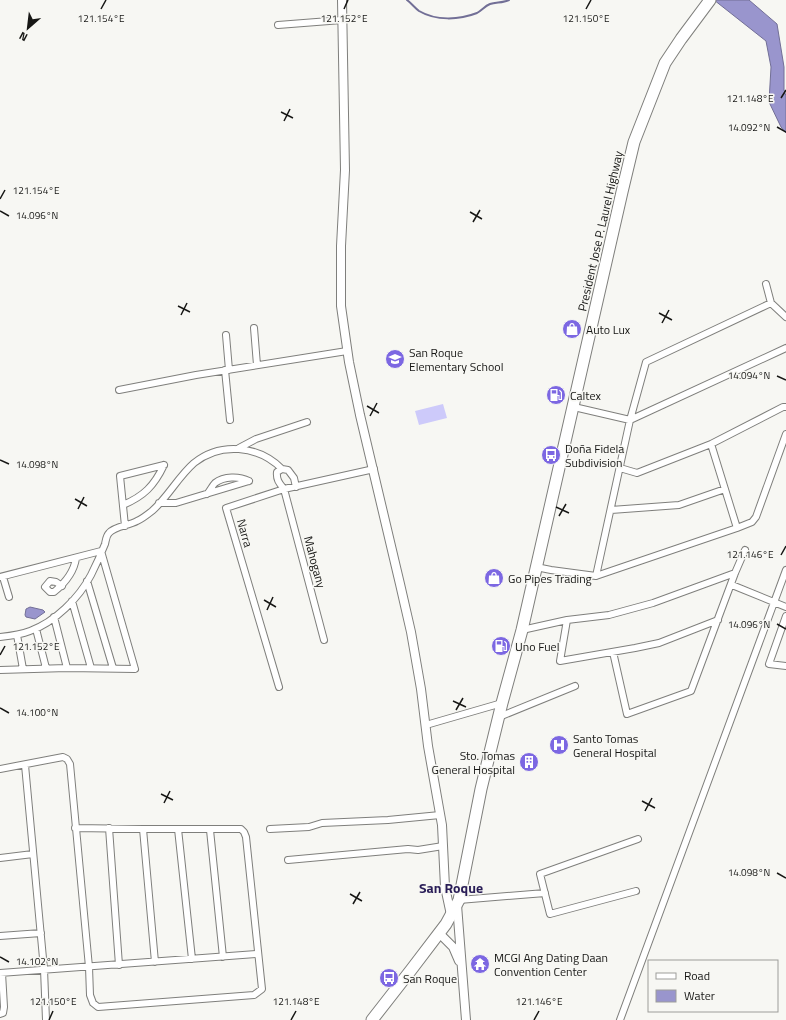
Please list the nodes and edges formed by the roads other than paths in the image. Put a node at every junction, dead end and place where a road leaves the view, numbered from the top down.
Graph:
1 (342, 0) edge
2 (710, 0) edge
3 (342, 20) junction
4 (278, 25) dead end
5 (766, 284) dead end
6 (771, 303) junction
7 (786, 317) edge
8 (254, 328) dead end
9 (226, 335) dead end
10 (786, 348) edge
11 (347, 351) junction
12 (257, 366) junction
13 (227, 370) junction
14 (119, 390) dead end
15 (574, 407) junction
16 (786, 407) edge
17 (230, 420) dead end
18 (630, 420) junction
19 (307, 422) dead end
20 (786, 434) edge
21 (711, 444) junction
22 (240, 448) junction
23 (620, 468) junction
24 (374, 469) junction
25 (280, 470) junction
26 (296, 487) junction
27 (725, 488) junction
28 (284, 490) junction
29 (207, 494) junction
30 (160, 503) junction
31 (123, 505) junction
32 (611, 510) junction
33 (125, 526) junction
34 (737, 528) junction
35 (745, 550) dead end
36 (101, 551) junction
37 (76, 558) junction
38 (536, 567) junction
39 (786, 570) edge
40 (735, 573) junction
41 (596, 576) junction
42 (2, 577) edge
43 (87, 581) junction
44 (732, 585) junction
45 (62, 586) dead end
46 (9, 597) dead end
47 (72, 601) junction
48 (774, 602) junction
49 (786, 607) edge
50 (786, 616) edge
51 (54, 617) junction
52 (567, 620) junction
53 (718, 620) junction
54 (36, 629) junction
55 (522, 630) junction
56 (16, 635) junction
57 (0, 637) edge
58 (324, 640) dead end
59 (613, 652) junction
60 (786, 666) edge
61 (46, 668) junction
62 (67, 668) junction
63 (91, 668) junction
64 (113, 668) junction
65 (23, 669) junction
66 (0, 670) edge
67 (576, 686) dead end
68 (279, 687) dead end
69 (502, 703) junction
70 (499, 717) junction
71 (426, 725) junction
72 (25, 765) junction
73 (0, 768) edge
74 (440, 815) junction
75 (75, 828) junction
76 (110, 828) junction
77 (143, 829) junction
78 (178, 829) junction
79 (270, 829) dead end
80 (210, 830) junction
81 (638, 839) dead end
82 (443, 846) junction
83 (33, 854) junction
84 (0, 858) edge
85 (288, 860) dead end
86 (636, 892) dead end
87 (545, 893) junction
88 (458, 902) junction
89 (451, 915) junction
90 (41, 933) junction
91 (438, 933) junction
92 (0, 936) edge
93 (257, 954) junction
94 (223, 957) junction
95 (192, 959) junction
96 (155, 962) junction
97 (119, 964) junction
98 (462, 965) junction
99 (89, 967) junction
100 (44, 969) junction
101 (1, 973) edge
102 (0, 1014) edge
103 (46, 1020) edge
104 (372, 1020) edge
105 (466, 1020) edge
106 (620, 1020) edge

1 - 3 street
2 - 15 highway, President Jose P. Laurel Highway
3 - 4 street
3 - 11 street
5 - 6 street
6 - 7 street
6 - 18 street
8 - 12 street
9 - 13 street
10 - 18 street
11 - 12 street
11 - 24 street
12 - 13 street
13 - 14 street
13 - 17 street
15 - 18 street
15 - 38 highway, President Jose P. Laurel Highway
16 - 21 street
18 - 23 street
19 - 22 street
20 - 34 street
21 - 23 street
21 - 27 street
22 - 25 street
22 - 30 street
23 - 32 street
24 - 26 street, Narra
24 - 71 street
25 - 26 street
25 - 28 street
26 - 28 street, Narra
27 - 32 street
27 - 34 street
28 - 58 street, Mahogany
28 - 68 street, Narra
29 - 29 street
29 - 30 street
30 - 33 street
31 - 31 street
31 - 33 street
32 - 41 street
33 - 36 street
34 - 41 street
35 - 40 street
36 - 37 street
36 - 43 street
36 - 64 street
37 - 42 street
37 - 45 street
38 - 41 street
38 - 55 highway, President Jose P. Laurel Highway
39 - 48 street
40 - 44 street
40 - 52 street
42 - 46 street
43 - 47 street
43 - 64 street
44 - 48 street
44 - 53 street
47 - 51 street
47 - 63 street
48 - 49 street
48 - 106 street
50 - 60 street
51 - 54 street
51 - 62 street
52 - 55 street
52 - 59 street
53 - 59 street
53 - 59 street
54 - 56 street
54 - 61 street
55 - 69 highway, President Jose P. Laurel Highway
56 - 57 street
56 - 65 street
61 - 62 street
61 - 65 street
62 - 63 street
63 - 64 street
65 - 66 street
67 - 70 street
69 - 70 highway, President Jose P. Laurel Highway
69 - 71 street
70 - 88 highway, President Jose P. Laurel Highway
71 - 74 street
72 - 73 street
72 - 75 street
72 - 83 street
74 - 79 street
74 - 82 street
75 - 76 street
75 - 99 street
76 - 77 street
76 - 97 street
77 - 78 street
77 - 96 street
78 - 80 street
78 - 95 street
80 - 93 street
80 - 94 street
81 - 87 street
82 - 85 street
82 - 89 street
83 - 84 street
83 - 90 street
86 - 87 street
87 - 88 street
88 - 89 highway, President Jose P. Laurel Highway
88 - 98 street
89 - 91 highway, President Jose P. Laurel Highway
90 - 92 street
90 - 100 street
91 - 98 street
91 - 104 highway, President Jose P. Laurel Highway
93 - 94 street
93 - 99 street
94 - 95 street
95 - 96 street
96 - 97 street
97 - 99 street
98 - 105 street
99 - 100 street
100 - 101 street
100 - 103 street
101 - 102 street

